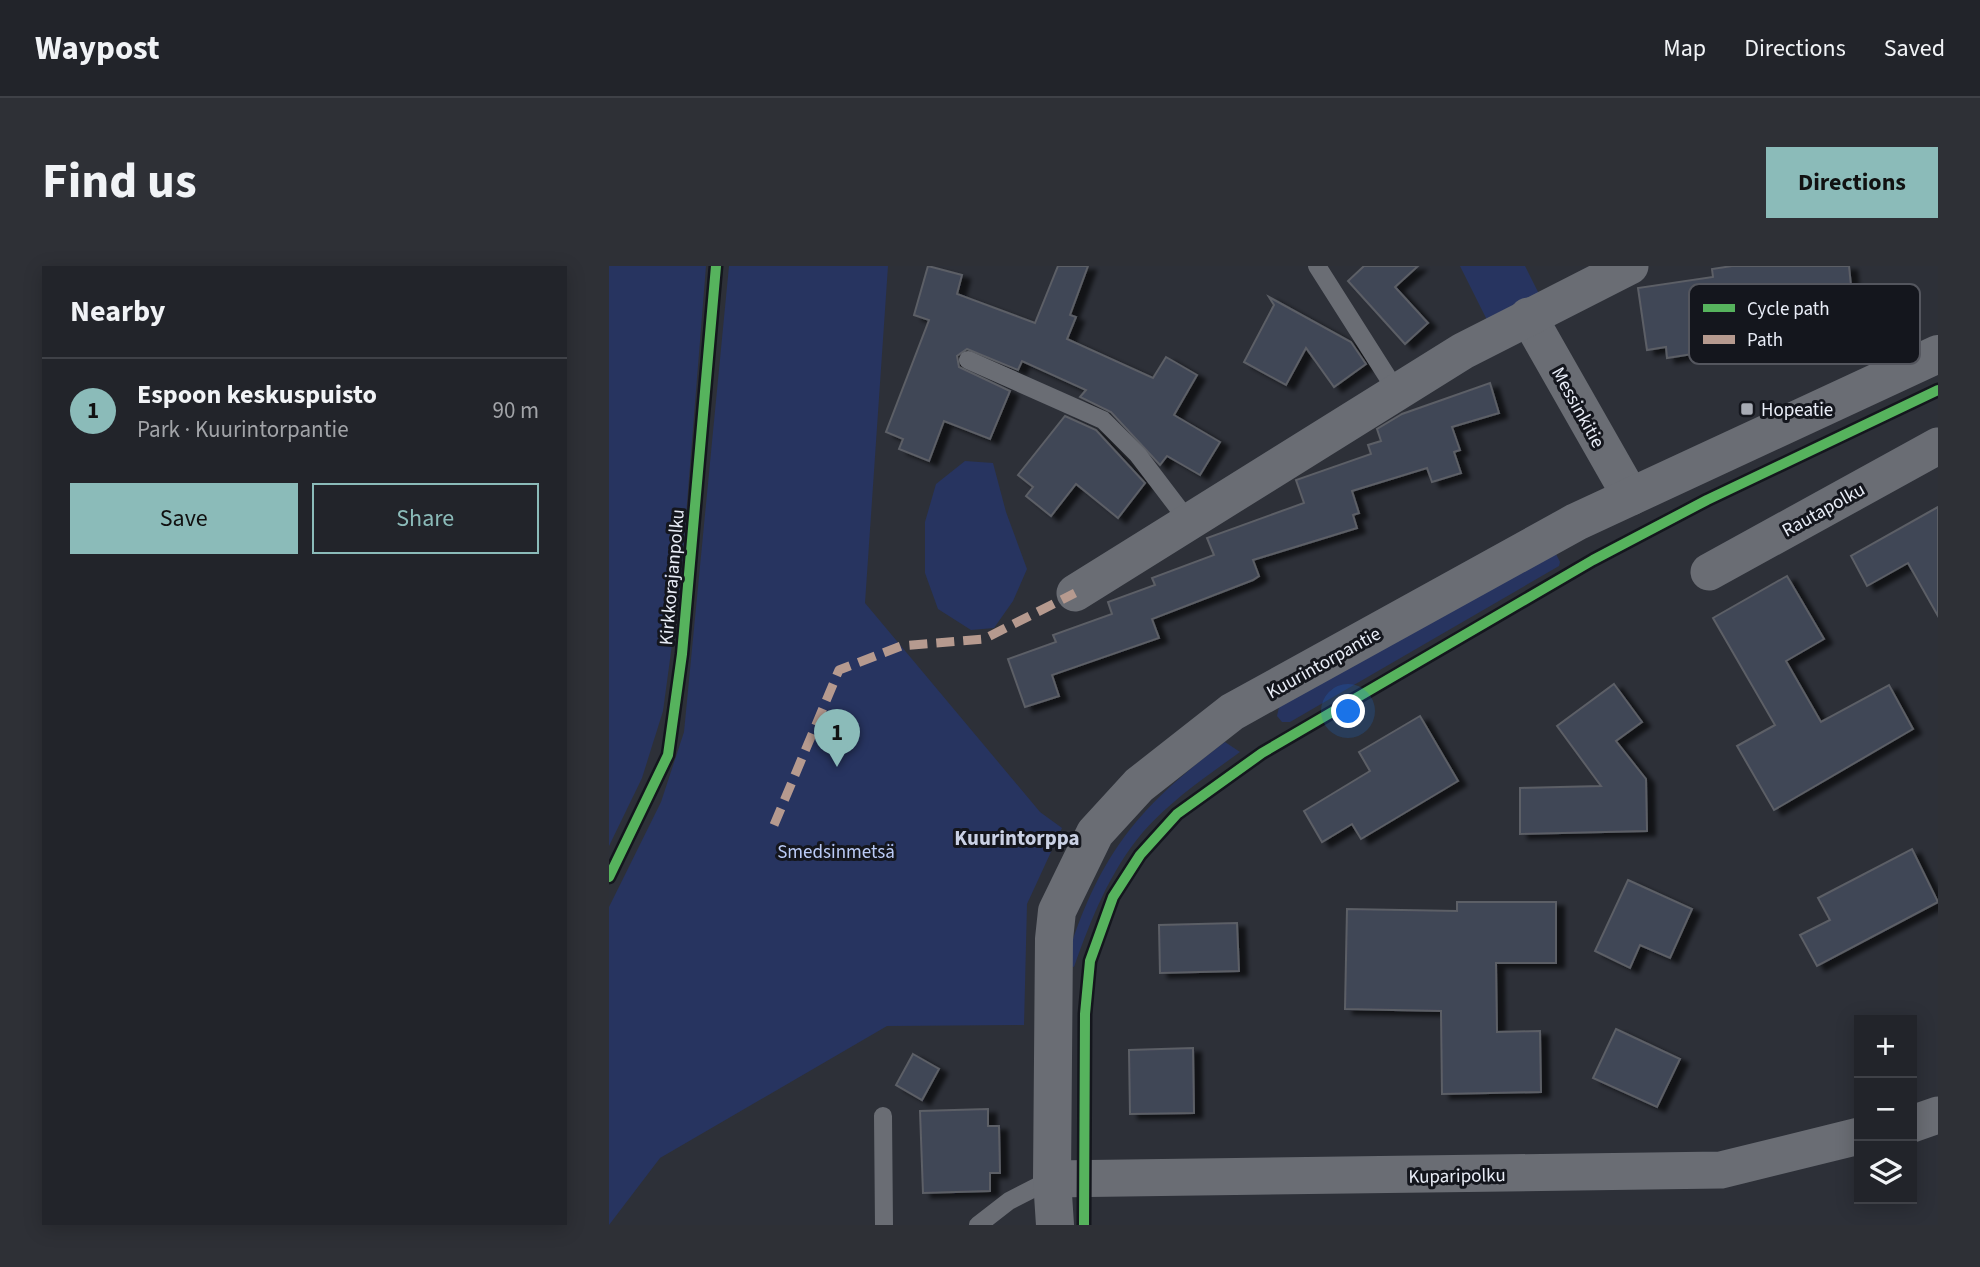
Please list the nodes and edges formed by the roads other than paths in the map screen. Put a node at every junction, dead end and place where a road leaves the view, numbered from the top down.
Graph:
1 (1317, 266) edge
2 (1629, 266) edge
3 (1528, 316) junction
4 (1938, 354) edge
5 (968, 360) dead end
6 (1920, 362) edge
7 (1917, 364) edge
8 (1397, 392) junction
9 (1938, 446) edge
10 (1631, 497) junction
11 (1189, 522) junction
12 (1709, 572) dead end
13 (1075, 593) dead end
14 (1938, 1115) edge
15 (883, 1116) dead end
16 (1917, 1122) edge
17 (1854, 1137) edge
18 (1052, 1180) junction
19 (884, 1225) edge
20 (978, 1225) edge
21 (1055, 1225) edge

1 - 8 lane
2 - 3 street
3 - 8 street
3 - 10 street, Messinkitie
4 - 6 street, Kuurintorpantie
5 - 11 lane
7 - 10 street, Kuurintorpantie
8 - 11 street
9 - 12 street, Rautapolku
10 - 18 street, Kuurintorpantie
11 - 13 street
14 - 16 street
15 - 19 lane
17 - 18 street, Kuparipolku
18 - 20 lane
18 - 21 street, Kuurintorpantie

